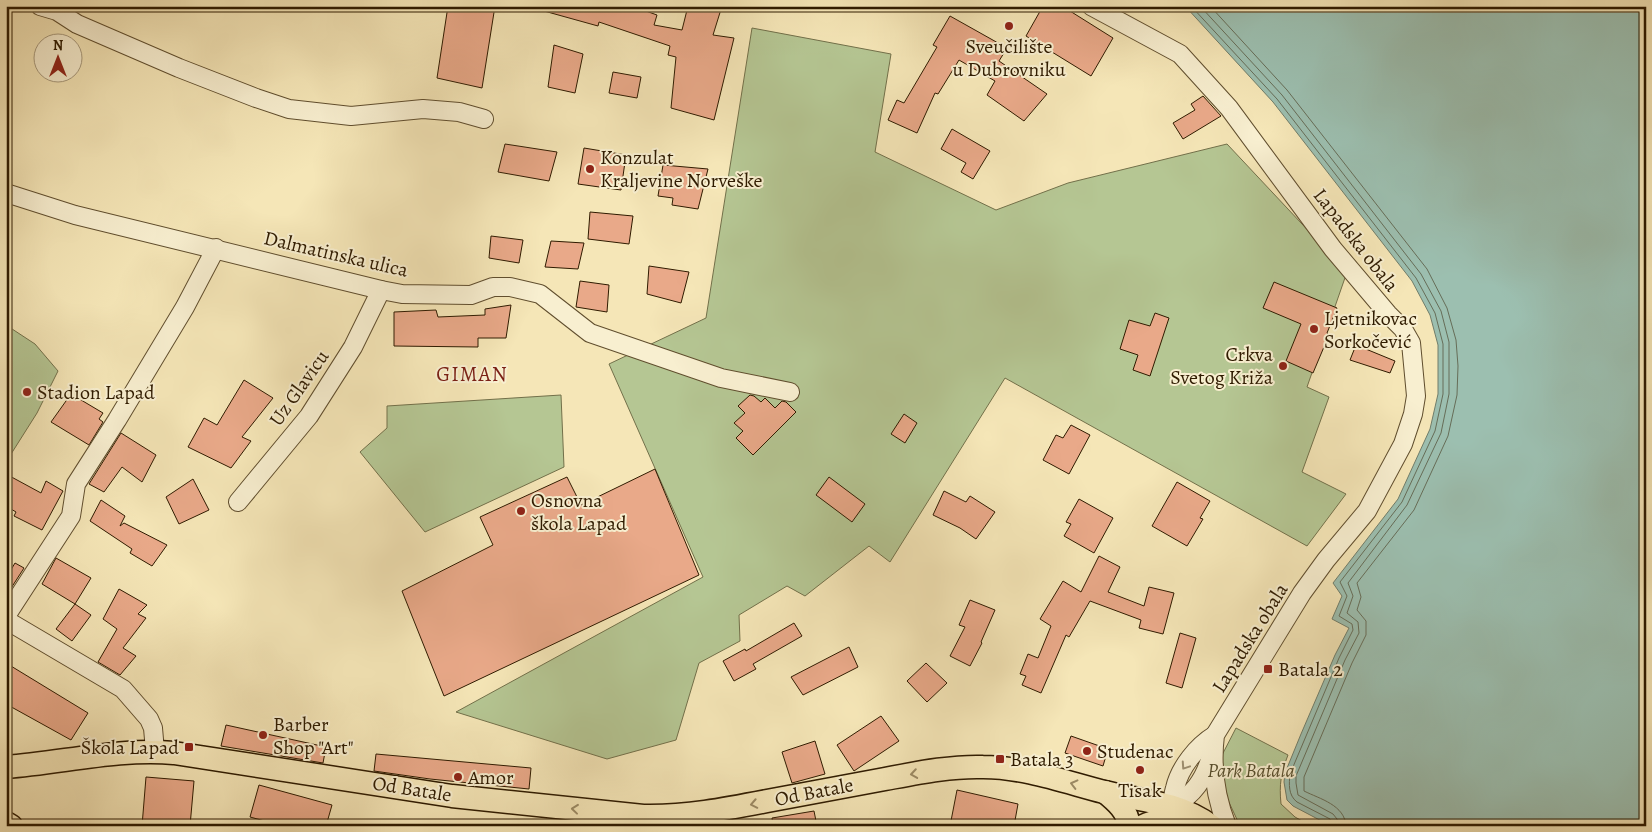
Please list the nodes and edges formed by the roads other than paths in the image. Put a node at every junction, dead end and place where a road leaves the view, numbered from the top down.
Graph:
1 (40, 6) edge
2 (1091, 6) edge
3 (484, 119) dead end
4 (6, 193) edge
5 (216, 248) junction
6 (381, 290) junction
7 (790, 392) dead end
8 (238, 502) dead end
9 (6, 616) edge
10 (6, 620) edge
11 (1214, 744) junction
12 (155, 751) junction
13 (6, 767) edge
14 (1105, 792) junction
15 (1172, 818) edge
16 (6, 823) edge
17 (12, 826) edge
18 (1128, 826) edge
19 (1143, 826) edge
20 (1211, 826) edge
21 (1226, 826) edge

1 - 3 street
2 - 11 street, Lapadska obala
4 - 5 street, Dalmatinska ulica
5 - 6 street, Dalmatinska ulica
5 - 9 street
6 - 7 street, Dalmatinska ulica
6 - 8 street, Uz Glavicu
10 - 12 street
11 - 15 street, Lapadska obala
11 - 21 street
12 - 13 main road, Od Batale
14 -> 12 main road, Od Batale
14 - 15 main road, Od Batale
14 - 18 main road
15 - 19 main road
15 - 20 main road, Od Batale
16 - 17 main road

